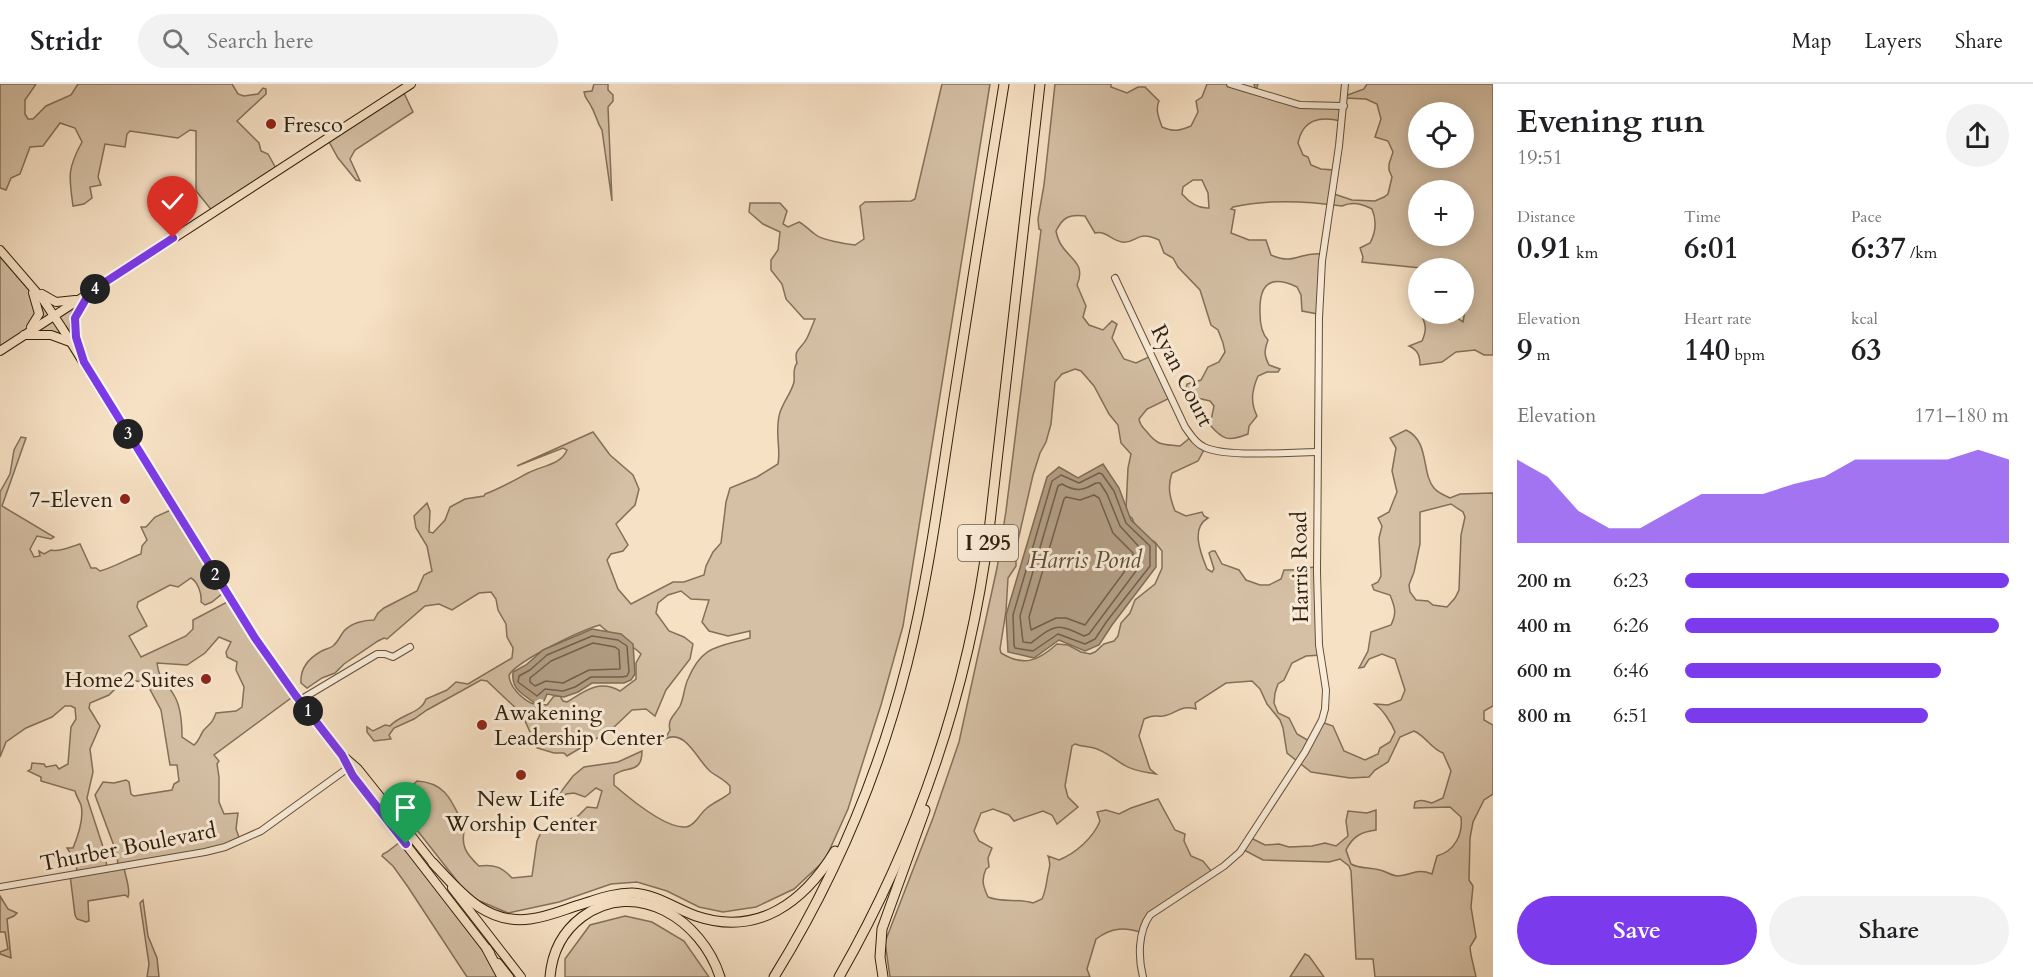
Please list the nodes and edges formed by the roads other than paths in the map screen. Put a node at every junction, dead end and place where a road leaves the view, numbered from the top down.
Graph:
1 (411, 84) edge
2 (1004, 84) edge
3 (1040, 84) edge
4 (1230, 84) edge
5 (1345, 84) edge
6 (1344, 106) junction
7 (0, 250) edge
8 (1114, 278) dead end
9 (30, 284) junction
10 (90, 292) junction
11 (54, 316) junction
12 (24, 335) junction
13 (72, 344) junction
14 (0, 351) edge
15 (84, 362) junction
16 (1317, 452) junction
17 (410, 647) dead end
18 (300, 700) junction
19 (947, 730) junction
20 (342, 755) junction
21 (348, 768) junction
22 (855, 819) junction
23 (433, 863) junction
24 (0, 887) edge
25 (487, 949) junction
26 (502, 977) edge
27 (509, 977) edge
28 (521, 977) edge
29 (550, 977) edge
30 (720, 977) edge
31 (774, 977) edge
32 (839, 977) edge
33 (883, 977) edge
34 (1143, 977) edge

1 - 10 main road
2 - 22 highway, I 295
3 - 19 highway, I 295
4 - 6 street
5 - 6 street, Harris Road
6 - 16 street, Harris Road
7 - 9 main road
8 - 16 street, Ryan Court
9 - 10 main road
9 - 11 main road
9 - 12 main road
10 - 11 main road
10 - 15 main road
11 - 12 main road
11 - 13 main road
12 - 13 main road
12 - 14 main road
13 - 15 main road
15 - 18 main road
16 - 34 street, Harris Road
17 - 18 street
18 - 20 main road
19 - 32 highway, I 295
19 - 33 highway
20 - 21 main road
20 - 23 main road
21 - 24 street, Thurber Boulevard
21 - 25 main road
22 - 23 highway
22 - 31 highway, I 295
23 - 28 main road
25 - 26 highway
25 - 27 main road
29 - 30 highway

